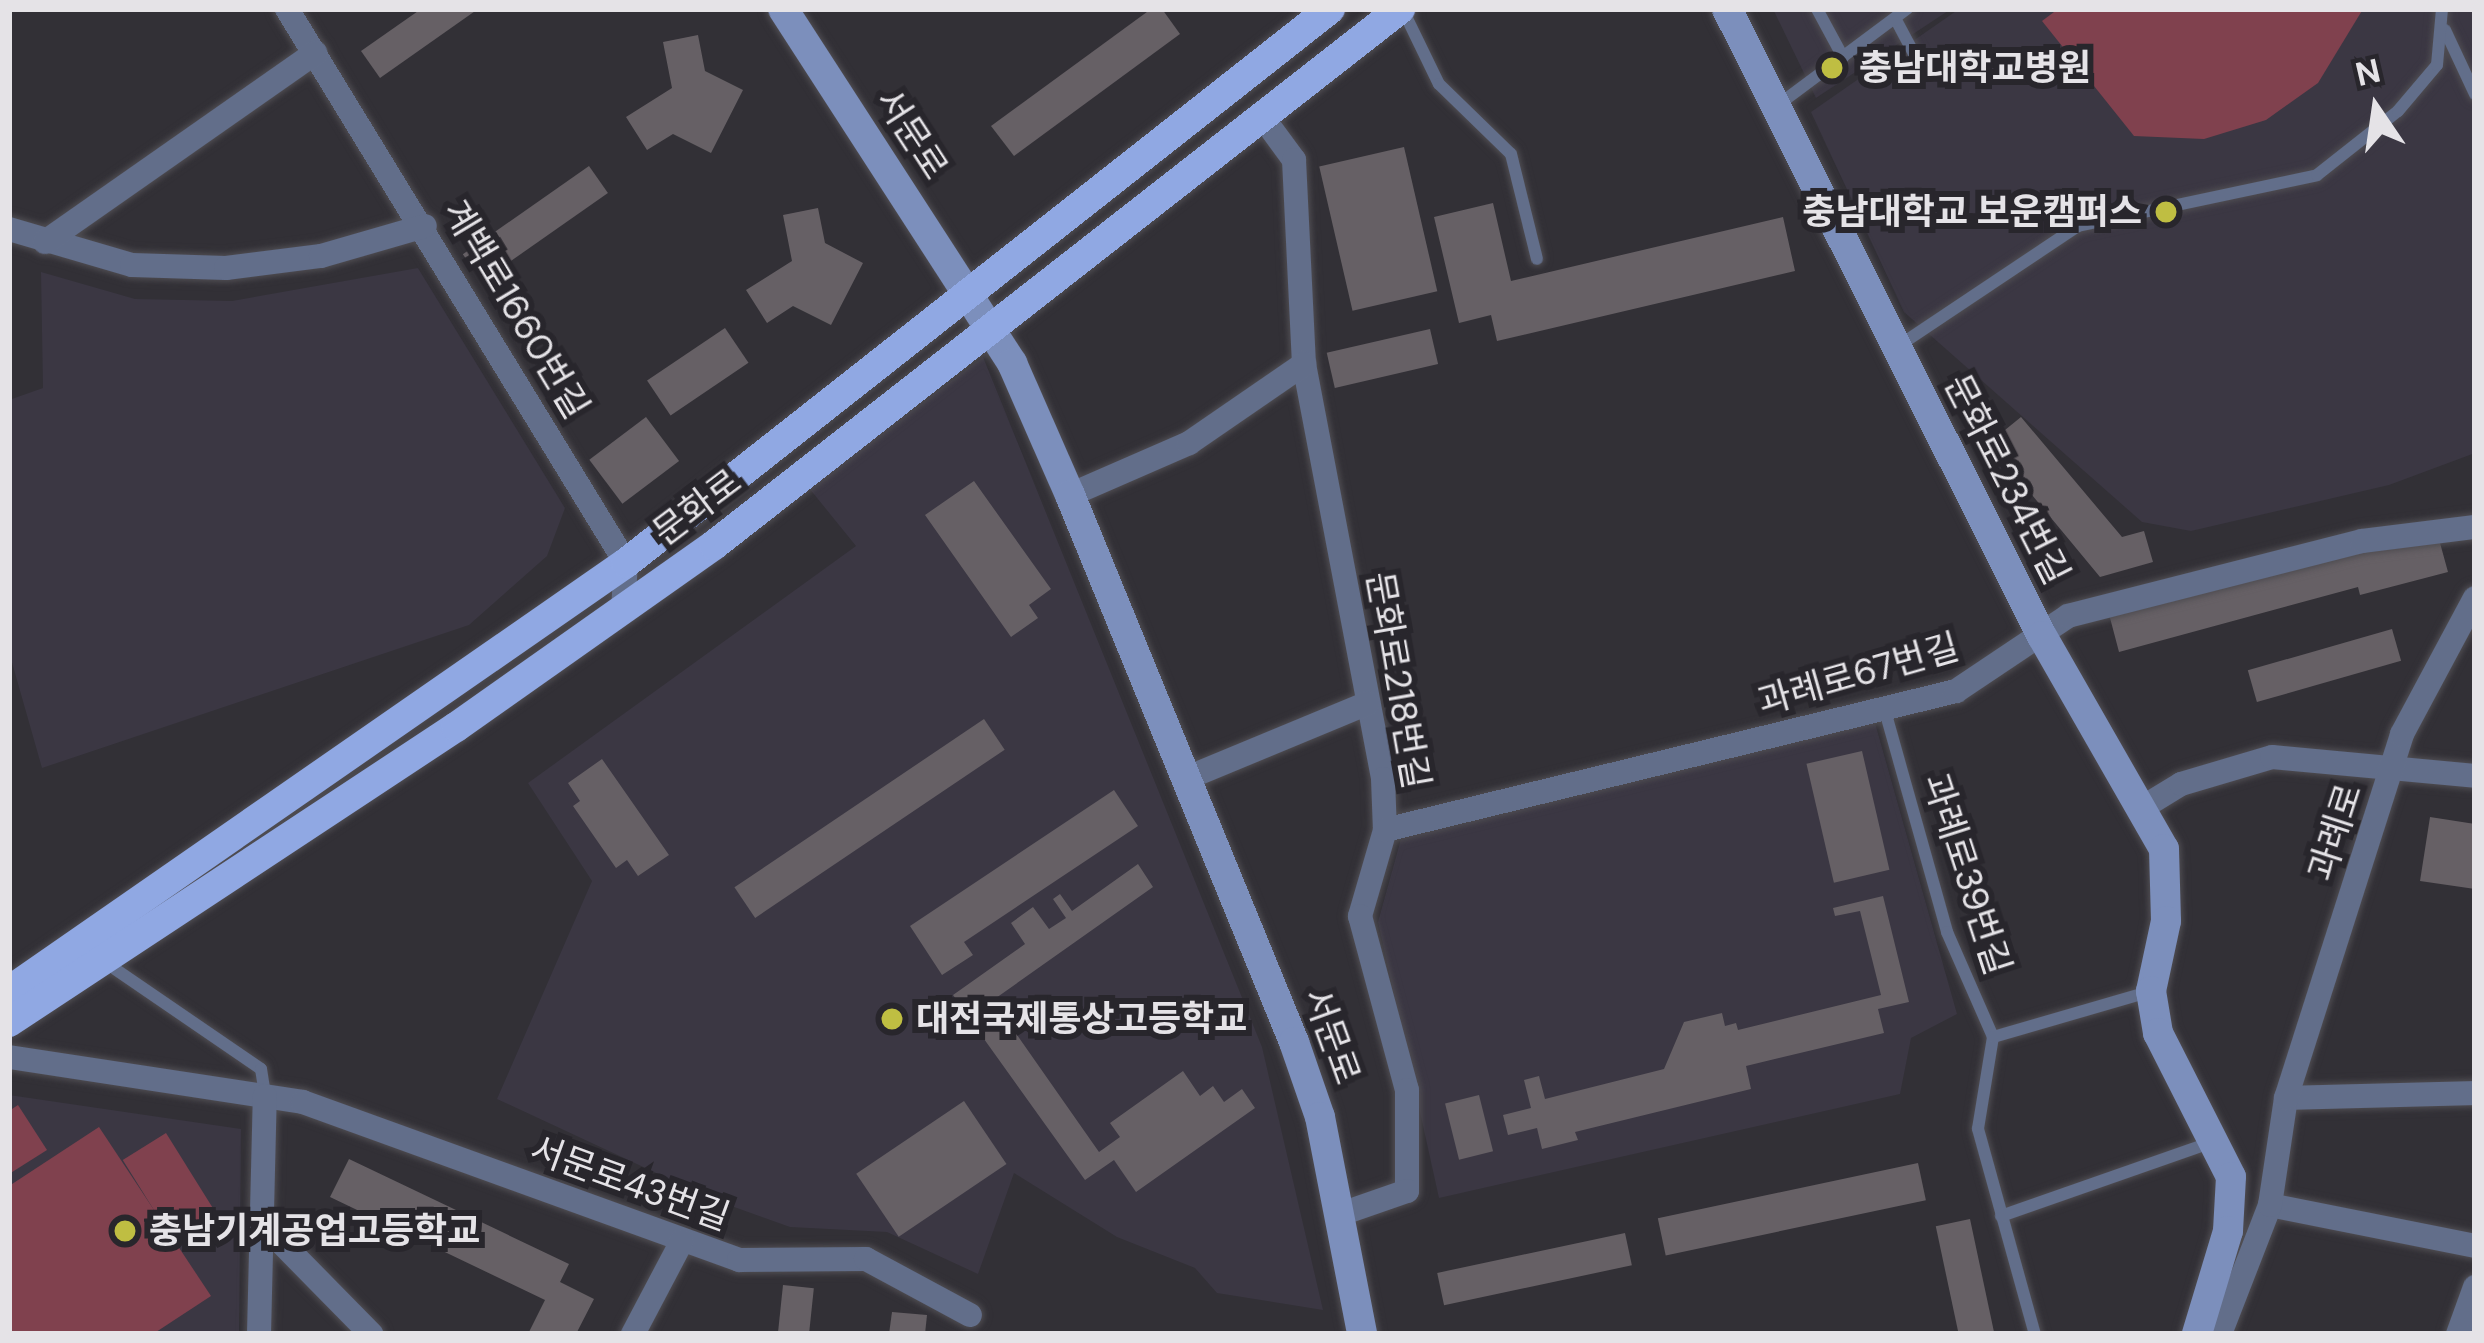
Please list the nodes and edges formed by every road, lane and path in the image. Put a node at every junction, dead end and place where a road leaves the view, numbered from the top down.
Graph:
1 (287, 9) edge
2 (783, 9) edge
3 (1330, 9) edge
4 (1401, 9) edge
5 (1727, 9) edge
6 (1817, 9) edge
7 (2442, 9) edge
8 (1894, 14) edge
9 (2444, 28) junction
10 (315, 53) junction
11 (1843, 57) junction
12 (1921, 67) dead end
13 (2475, 94) edge
14 (1776, 107) junction
15 (1261, 116) junction
16 (425, 226) junction
17 (9, 229) edge
18 (45, 242) junction
19 (1538, 259) dead end
20 (970, 292) junction
21 (991, 327) junction
22 (1897, 348) junction
23 (1304, 364) junction
24 (1070, 495) junction
25 (2475, 527) edge
26 (626, 563) junction
27 (2475, 598) edge
28 (623, 610) junction
29 (2042, 636) junction
30 (1368, 703) junction
31 (1885, 710) junction
32 (2394, 766) junction
33 (2475, 776) edge
34 (1187, 778) junction
35 (2145, 806) junction
36 (1384, 830) junction
37 (180, 872) junction
38 (96, 958) junction
39 (9, 967) edge
40 (9, 991) edge
41 (2151, 992) junction
42 (9, 1022) edge
43 (1993, 1037) junction
44 (9, 1042) edge
45 (9, 1057) edge
46 (2475, 1093) edge
47 (265, 1096) junction
48 (2286, 1098) junction
49 (2215, 1142) junction
50 (2270, 1204) junction
51 (1341, 1214) junction
52 (2001, 1216) junction
53 (262, 1223) junction
54 (682, 1241) junction
55 (2475, 1246) edge
56 (2475, 1287) edge
57 (970, 1315) dead end
58 (259, 1334) edge
59 (371, 1334) edge
60 (632, 1334) edge
61 (1362, 1334) edge
62 (2035, 1334) edge
63 (2197, 1334) edge
64 (2220, 1334) edge
65 (2458, 1334) edge

1 - 10 street, 계백로1660번길
2 - 20 main road, 서문로
3 - 20 main road, 문화로
4 - 15 main road, 문화로
4 - 19 lane
5 - 14 main road, 문화로234번길
6 - 11 lane
7 - 9 lane
8 - 11 lane
8 - 12 lane
9 - 13 lane
9 - 22 lane
10 - 16 street, 계백로1660번길
10 - 18 street
11 - 14 lane
14 - 22 main road, 문화로234번길
15 - 21 main road, 문화로
15 - 23 street, 문화로218번길
16 - 18 street
16 - 26 street, 계백로1660번길
17 - 18 street
20 - 21 main road, 서문로
20 - 26 main road, 문화로
21 - 24 main road, 서문로
21 - 28 main road, 문화로
22 - 29 main road, 문화로234번길
23 - 24 street
23 - 30 street, 문화로218번길
24 - 34 main road, 서문로
25 - 29 street, 과례로67번길
26 - 28 street
26 - 37 main road, 문화로
27 - 32 street, 과례로
28 - 38 main road, 문화로
29 - 31 street, 과례로67번길
29 - 35 main road, 문화로234번길
30 - 34 street
30 - 36 street, 문화로218번길
31 - 36 street, 과례로67번길
31 - 43 lane, 과례로39번길
32 - 33 street
32 - 35 street
32 - 48 street, 과례로
34 - 51 main road, 서문로
35 - 41 main road, 문화로234번길
36 - 51 street, 문화로218번길
37 - 38 main road, 문화로
37 - 39 main road
38 - 40 main road, 문화로
38 - 42 main road, 문화로
38 - 44 main road
38 - 47 lane
41 - 43 lane
41 - 49 main road, 문화로234번길
43 - 52 lane
45 - 47 street, 서문로43번길
46 - 48 street
47 - 53 street
47 - 54 street, 서문로43번길
48 - 50 street, 과례로
49 - 52 lane
49 - 63 main road, 문화로234번길
50 - 55 street
50 - 64 street, 과례로
51 - 61 main road, 서문로
52 - 62 lane
53 - 58 street
53 - 59 street
54 - 57 street, 서문로43번길
54 - 60 street
56 - 65 street

